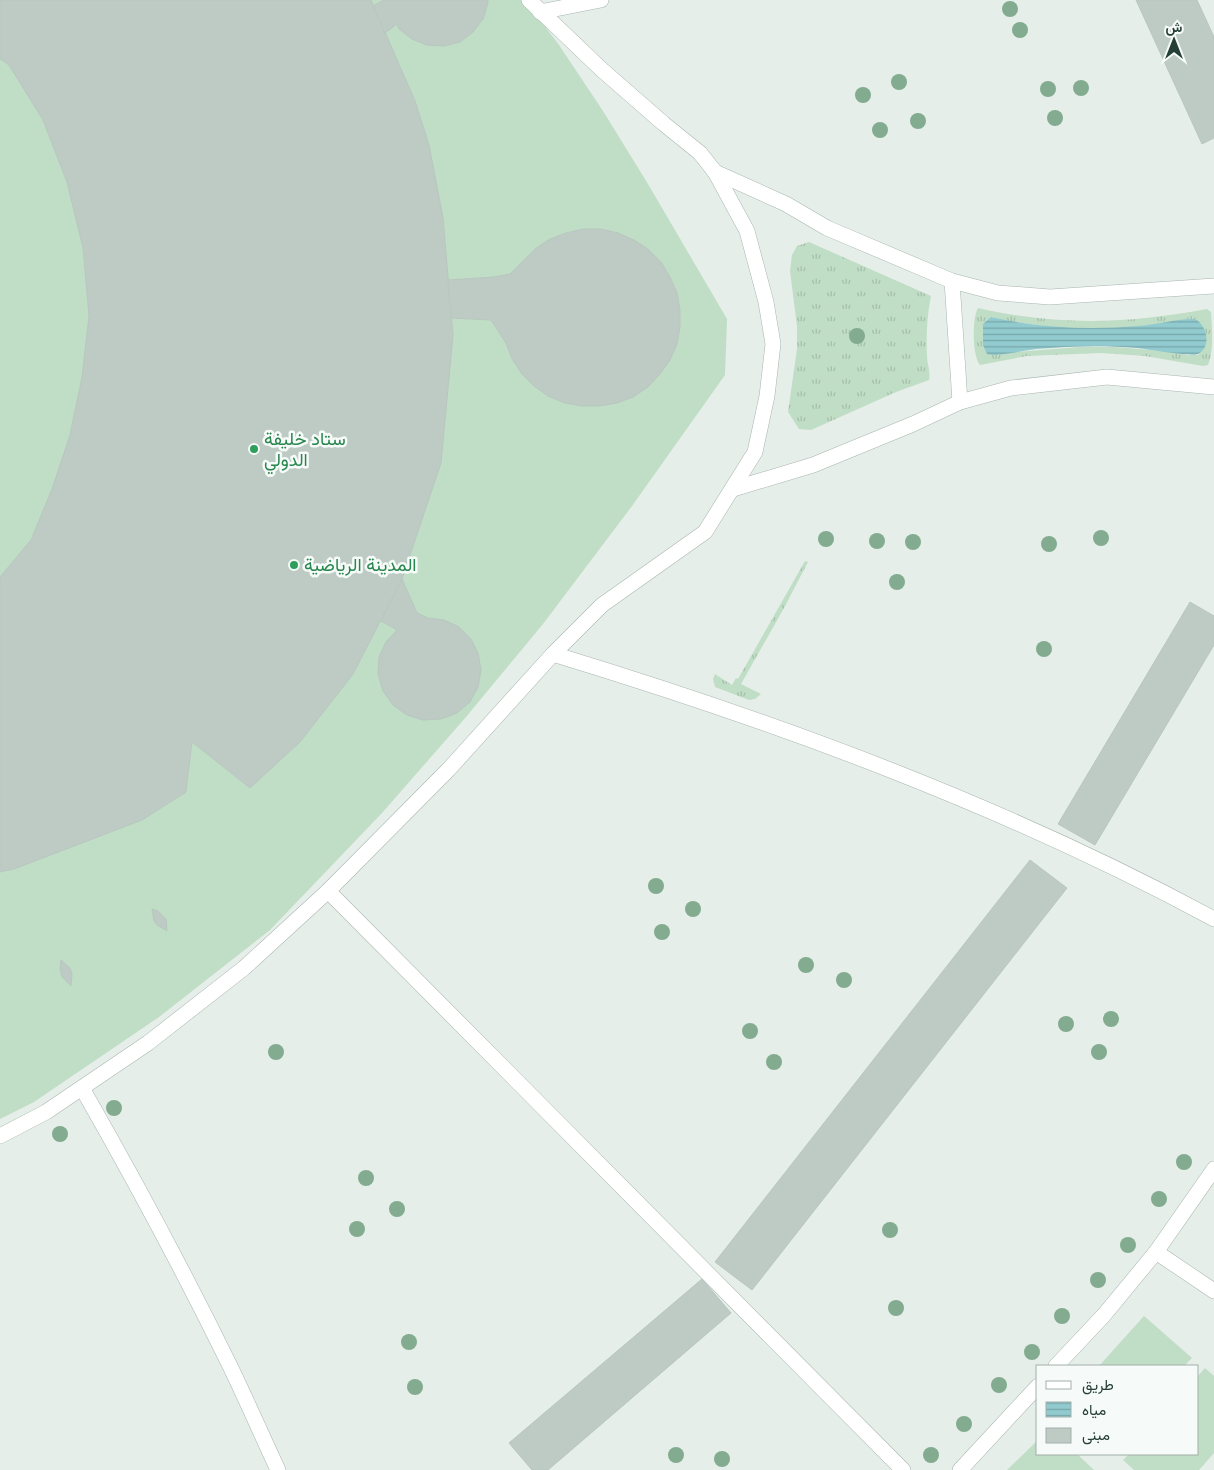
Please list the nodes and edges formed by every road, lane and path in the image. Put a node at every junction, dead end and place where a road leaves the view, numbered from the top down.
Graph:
1 (529, 0) edge
2 (601, 0) edge
3 (540, 12) junction
4 (715, 172) junction
5 (952, 281) junction
6 (1214, 286) edge
7 (1214, 386) edge
8 (960, 402) junction
9 (733, 489) junction
10 (553, 654) junction
11 (328, 891) junction
12 (1214, 919) edge
13 (82, 1088) junction
14 (0, 1136) edge
15 (1214, 1169) edge
16 (1156, 1252) junction
17 (1214, 1291) edge
18 (1057, 1365) edge
19 (1036, 1388) edge
20 (278, 1470) edge
21 (903, 1470) edge
22 (960, 1470) edge

1 - 3 lane
2 - 3 lane
3 - 4 lane
4 - 5 lane
4 - 9 lane
5 - 6 lane
5 - 8 lane
7 - 8 lane
8 - 9 lane
9 - 10 lane
10 - 11 lane
10 - 12 lane
11 - 13 lane
11 - 21 lane
13 - 14 lane
13 - 20 lane
15 - 16 lane
16 - 17 lane
16 - 18 lane
19 - 22 lane

